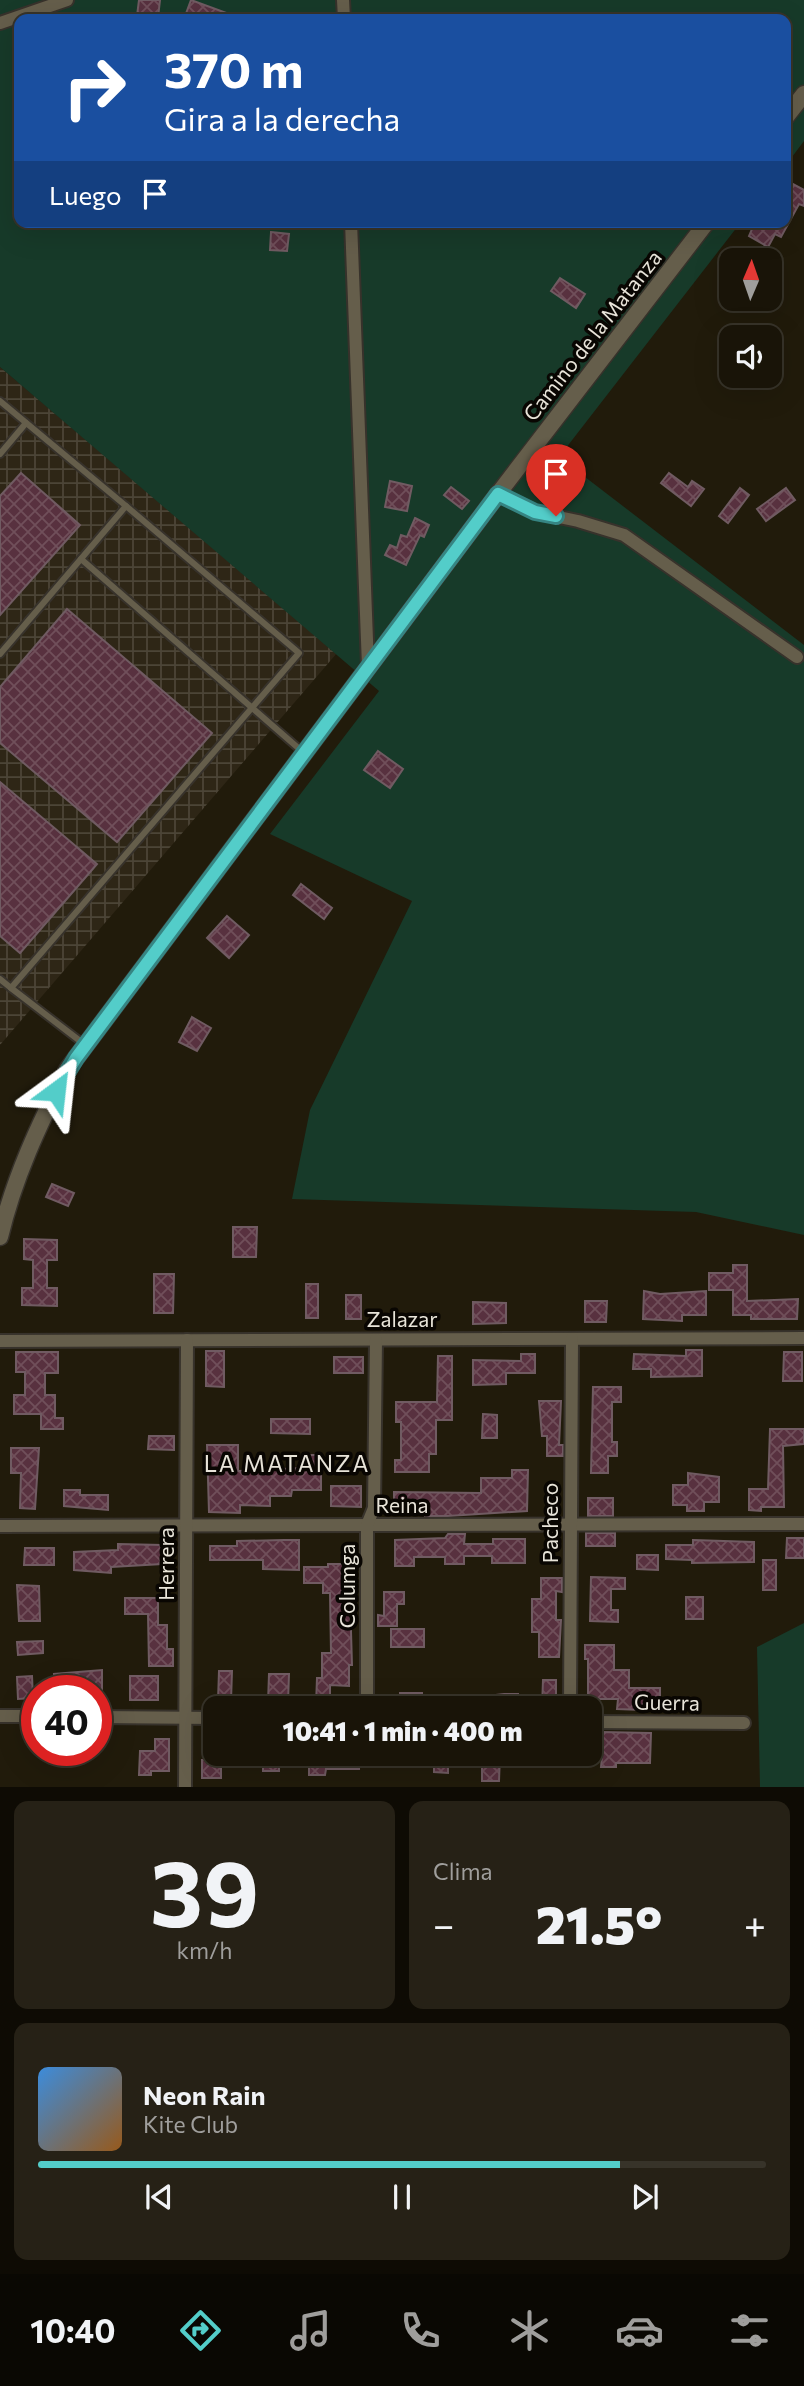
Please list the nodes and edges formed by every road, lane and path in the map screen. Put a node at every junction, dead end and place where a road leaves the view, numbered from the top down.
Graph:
1 (67, 0) edge
2 (26, 14) edge
3 (804, 94) edge
4 (791, 111) edge
5 (351, 228) edge
6 (702, 228) edge
7 (0, 401) edge
8 (26, 423) junction
9 (0, 454) edge
10 (498, 494) junction
11 (126, 506) junction
12 (81, 559) junction
13 (0, 654) edge
14 (800, 659) edge
15 (368, 666) junction
16 (251, 709) junction
17 (304, 753) junction
18 (0, 979) edge
19 (11, 988) junction
20 (85, 1045) junction
21 (0, 1237) edge
22 (804, 1338) edge
23 (376, 1339) junction
24 (572, 1339) junction
25 (187, 1340) junction
26 (0, 1341) edge
27 (570, 1524) junction
28 (804, 1524) edge
29 (367, 1525) junction
30 (0, 1526) edge
31 (186, 1526) junction
32 (367, 1696) edge
33 (570, 1696) edge
34 (0, 1716) edge
35 (21, 1716) edge
36 (112, 1717) edge
37 (185, 1718) junction
38 (203, 1718) edge
39 (602, 1722) edge
40 (744, 1723) dead end
41 (185, 1787) edge

1 - 2 street
3 - 4 street
5 - 15 street
6 - 10 street, Camino de la Matanza
7 - 8 lane
8 - 9 lane
8 - 11 lane
10 - 14 street
10 - 15 street, Camino de la Matanza
11 - 12 lane
11 - 16 lane
12 - 13 lane
12 - 16 lane
15 - 17 street, Camino de la Matanza
16 - 17 lane
16 - 19 lane
17 - 20 street, Camino de la Matanza
18 - 19 lane
19 - 20 lane
20 - 21 street, Camino de la Matanza
22 - 24 street, Zalazar
23 - 24 street, Zalazar
23 - 25 street, Zalazar
23 - 29 street, Columga
24 - 27 street, Pacheco
25 - 26 street, Zalazar
25 - 31 street, Herrera
27 - 28 street, Reina
27 - 29 street, Reina
27 - 33 street, Pacheco
29 - 31 street, Reina
29 - 32 street, Columga
30 - 31 street, Reina
31 - 37 street, Herrera
34 - 35 street
36 - 37 street
37 - 38 street
37 - 41 street, Herrera
39 - 40 street, Guerra

